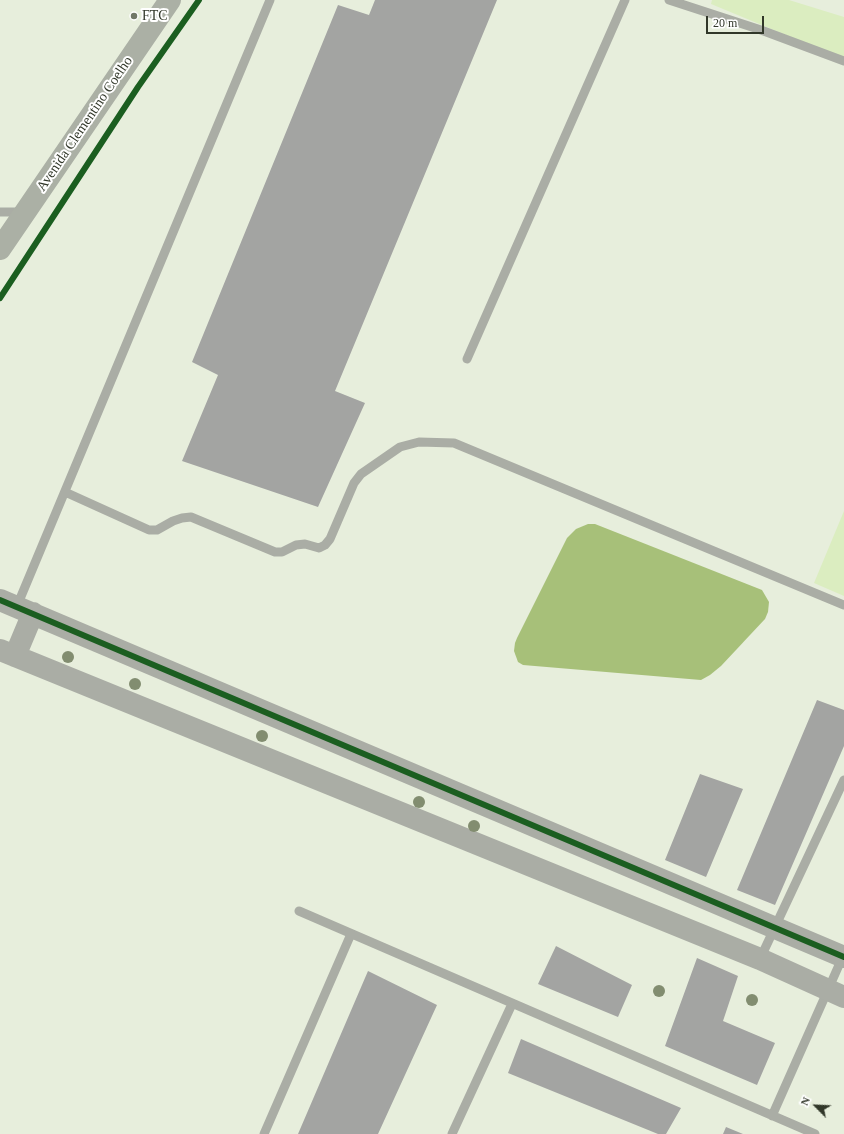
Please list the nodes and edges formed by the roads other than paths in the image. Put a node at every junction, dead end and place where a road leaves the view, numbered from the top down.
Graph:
1 (170, 0) edge
2 (270, 0) edge
3 (625, 0) edge
4 (669, 0) edge
5 (844, 61) edge
6 (0, 212) edge
7 (25, 212) junction
8 (0, 249) edge
9 (467, 359) dead end
10 (65, 492) junction
11 (844, 605) edge
12 (16, 607) edge
13 (7, 653) edge
14 (844, 780) edge
15 (299, 911) dead end
16 (774, 928) junction
17 (351, 934) junction
18 (843, 957) edge
19 (760, 959) junction
20 (836, 994) edge
21 (512, 1004) junction
22 (772, 1116) junction
23 (264, 1134) edge
24 (452, 1134) edge
25 (815, 1134) edge

1 - 7 main road, Avenida Clementino Coelho
2 - 10 lane
3 - 9 lane
4 - 5 lane
6 - 7 lane
7 - 8 main road, Avenida Clementino Coelho
10 - 11 lane
10 - 12 lane
12 - 13 street
12 - 16 street
13 - 19 street
14 - 16 lane
15 - 17 lane
16 - 18 street
16 - 19 lane
17 - 21 lane
17 - 23 lane
18 - 20 lane
19 - 20 street
20 - 22 lane
21 - 22 lane
21 - 24 lane
22 - 25 lane

